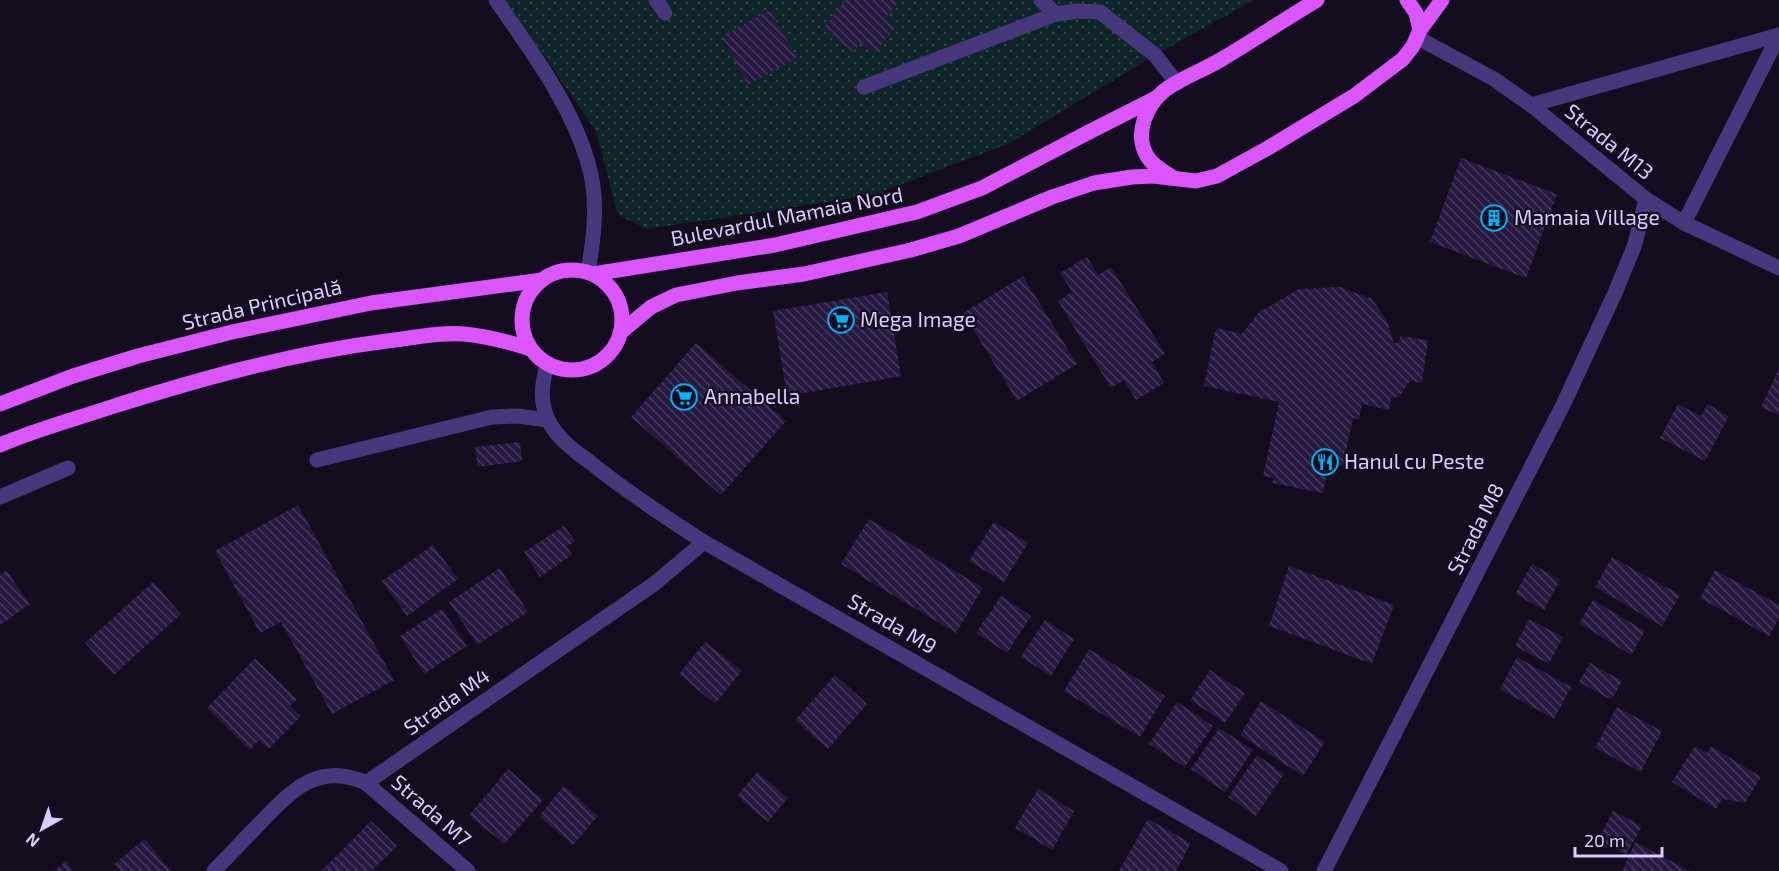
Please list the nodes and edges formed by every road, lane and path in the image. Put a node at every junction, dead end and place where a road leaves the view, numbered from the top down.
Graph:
1 (496, 0) edge
2 (656, 0) edge
3 (1041, 0) edge
4 (1317, 0) edge
5 (1407, 0) edge
6 (1442, 0) edge
7 (1083, 5) edge
8 (665, 13) dead end
9 (1056, 14) junction
10 (1419, 34) junction
11 (1779, 35) edge
12 (1177, 83) junction
13 (864, 87) dead end
14 (1156, 99) junction
15 (1532, 105) junction
16 (1177, 179) junction
17 (1646, 199) junction
18 (1684, 223) junction
19 (1779, 268) edge
20 (591, 273) junction
21 (542, 280) junction
22 (621, 332) junction
23 (531, 349) junction
24 (547, 364) junction
25 (0, 404) edge
26 (548, 420) junction
27 (0, 446) edge
28 (316, 460) dead end
29 (68, 468) dead end
30 (0, 497) edge
31 (704, 542) junction
32 (366, 783) junction
33 (214, 871) edge
34 (468, 871) edge
35 (1281, 871) edge
36 (1324, 871) edge

1 - 20 street
2 - 8 street
3 - 9 street
4 - 12 main road
5 - 10 main road
6 - 10 main road
7 - 9 street
7 - 12 street
9 - 13 street
10 - 15 street, Strada M13
10 - 16 main road
11 - 15 street
11 - 18 street
12 - 14 main road
14 - 16 main road
14 - 20 main road, Bulevardul Mamaia Nord
15 - 17 street, Strada M13
16 - 22 main road
17 - 18 street, Strada M13
17 - 36 street, Strada M8
18 - 19 street, Strada M13
20 - 21 main road
20 - 22 main road
21 - 23 main road
21 - 25 main road, Strada Principală
22 - 24 main road
23 - 24 main road
23 - 27 main road
24 - 26 street, Strada M9
26 - 28 street
26 - 31 street, Strada M9
29 - 30 street
31 - 32 street, Strada M4
31 - 35 street, Strada M9
32 - 33 street
32 - 34 street, Strada M7

